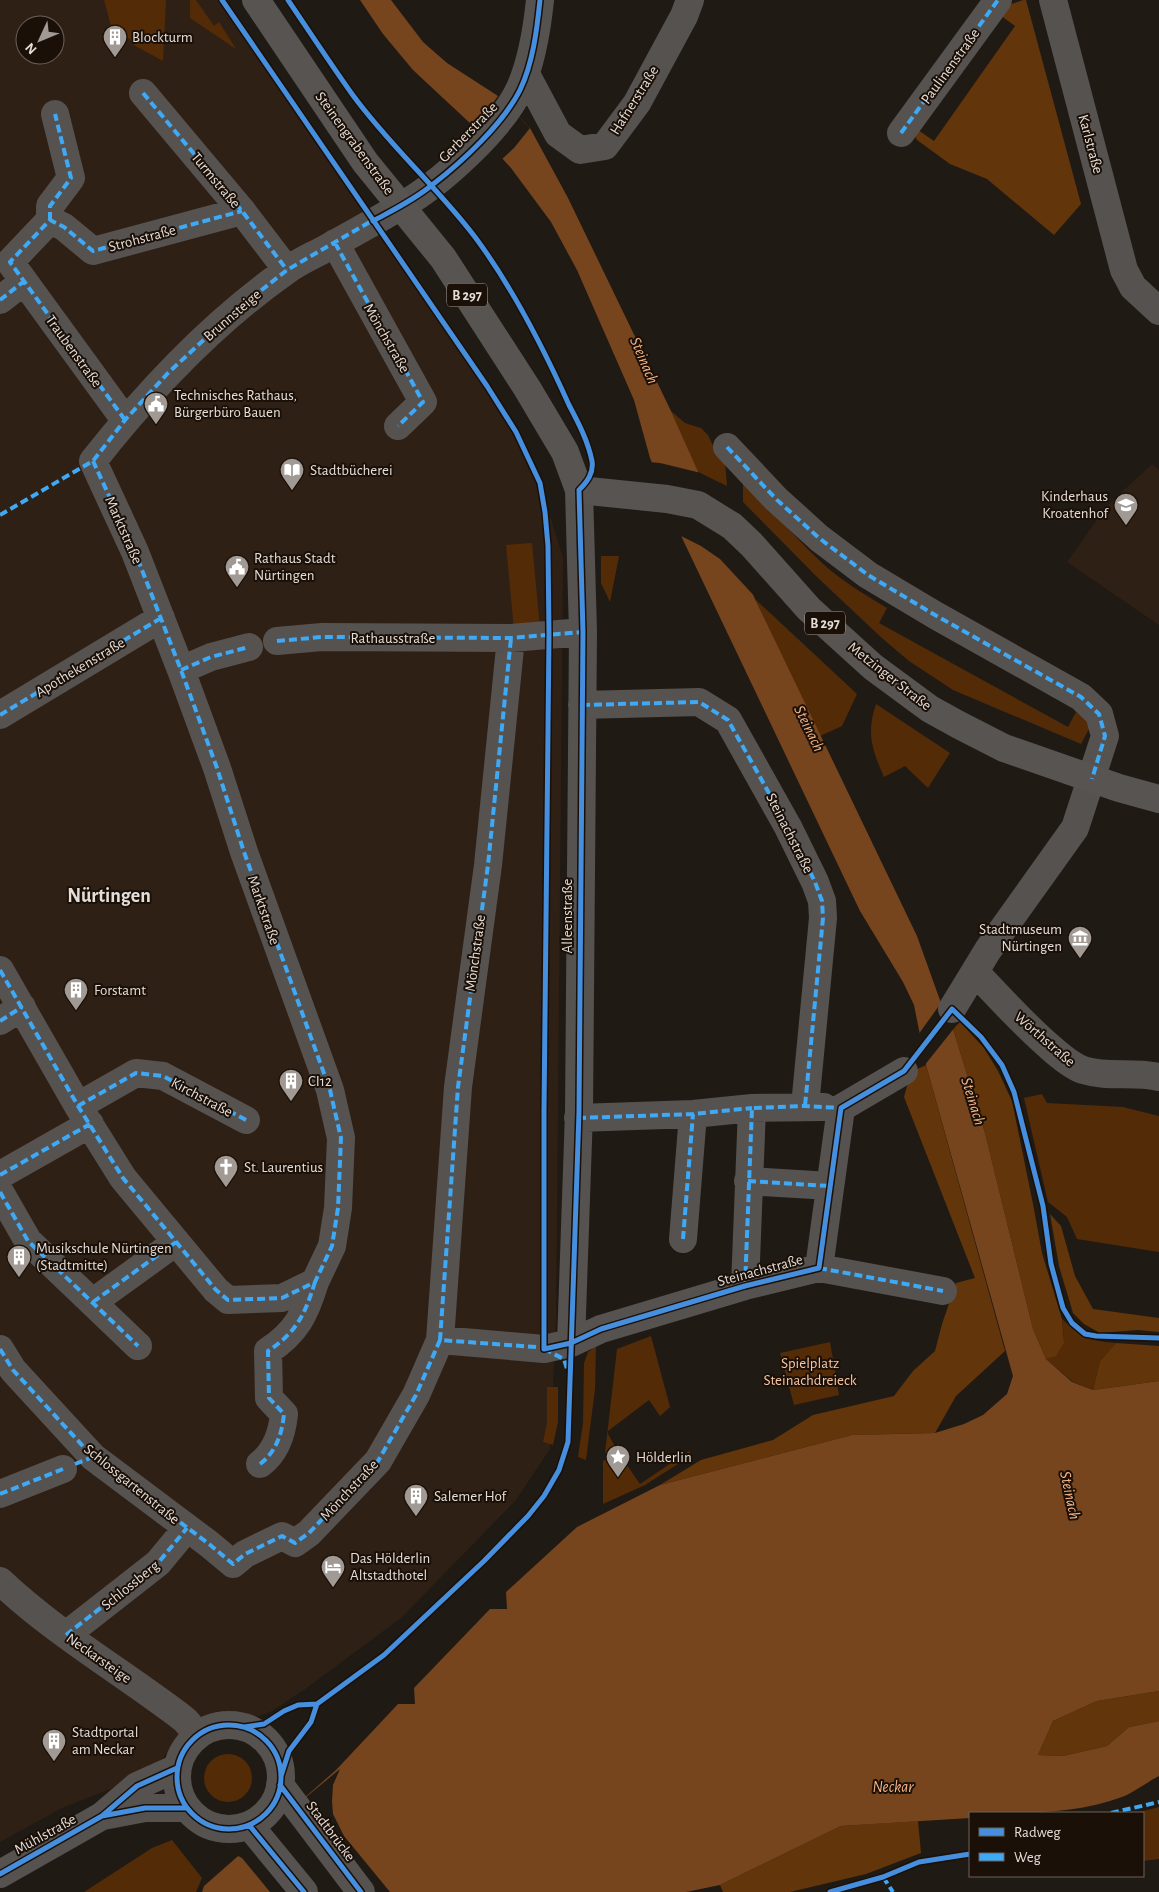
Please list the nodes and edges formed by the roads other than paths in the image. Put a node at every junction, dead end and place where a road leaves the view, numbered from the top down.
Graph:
1 (256, 0) edge
2 (540, 0) edge
3 (690, 0) edge
4 (998, 0) edge
5 (1052, 0) edge
6 (526, 74) junction
7 (143, 93) dead end
8 (55, 114) dead end
9 (901, 133) dead end
10 (402, 206) junction
11 (242, 211) junction
12 (50, 220) junction
13 (335, 243) junction
14 (287, 270) junction
15 (23, 282) junction
16 (0, 300) edge
17 (1159, 311) edge
18 (125, 420) junction
19 (398, 426) dead end
20 (727, 447) dead end
21 (93, 461) joint
22 (578, 490) junction
23 (161, 618) junction
24 (583, 632) junction
25 (511, 638) junction
26 (276, 641) dead end
27 (249, 647) dead end
28 (181, 670) junction
29 (582, 705) junction
30 (0, 716) edge
31 (1092, 779) junction
32 (1159, 799) edge
33 (0, 970) edge
34 (975, 972) junction
35 (952, 1009) dead end
36 (11, 1014) edge
37 (904, 1071) dead end
38 (1159, 1077) edge
39 (806, 1106) junction
40 (752, 1108) junction
41 (841, 1108) junction
42 (693, 1114) junction
43 (84, 1115) junction
44 (578, 1118) junction
45 (246, 1120) dead end
46 (0, 1175) edge
47 (748, 1181) junction
48 (830, 1186) junction
49 (0, 1192) edge
50 (683, 1239) dead end
51 (176, 1242) junction
52 (819, 1268) junction
53 (315, 1282) junction
54 (744, 1286) junction
55 (943, 1290) dead end
56 (93, 1302) junction
57 (440, 1340) junction
58 (571, 1343) junction
59 (138, 1346) dead end
60 (0, 1349) edge
61 (260, 1464) dead end
62 (63, 1468) dead end
63 (0, 1494) edge
64 (187, 1528) junction
65 (233, 1564) joint
66 (0, 1581) edge
67 (66, 1635) junction
68 (198, 1734) junction
69 (177, 1768) junction
70 (285, 1790) junction
71 (186, 1808) junction
72 (102, 1816) junction
73 (252, 1828) junction
74 (0, 1874) edge
75 (304, 1892) edge
76 (361, 1892) edge

1 - 10 main road, Steinengrabenstraße / B 297
2 - 6 street, Gerberstraße
3 - 6 street, Hafnerstraße
4 - 9 street, Paulinenstraße
5 - 17 street, Karlstraße
6 - 10 street, Gerberstraße
7 - 11 street, Turmstraße
8 - 12 street
10 - 13 street, Brunnsteige
10 - 22 main road, Steinengrabenstraße / B 297
11 - 12 street, Strohstraße
11 - 14 street, Turmstraße
12 - 15 street
13 - 14 street, Brunnsteige
13 - 19 street, Mönchstraße
14 - 18 street, Brunnsteige
15 - 16 street
15 - 18 street, Traubenstraße
18 - 21 street, Brunnsteige
20 - 31 street
21 - 23 street, Marktstraße
22 - 24 street, Alleenstraße
22 - 31 main road, Metzinger Straße / B 297
23 - 28 street, Marktstraße
23 - 30 street, Apothekenstraße
24 - 25 street
24 - 29 street, Alleenstraße
25 - 26 street, Rathausstraße
25 - 57 street, Mönchstraße
27 - 28 street
28 - 53 street, Marktstraße
29 - 39 street, Steinachstraße
29 - 44 street, Alleenstraße
31 - 32 main road, Metzinger Straße / B 297
31 - 34 street
33 - 36 street
34 - 35 street
34 - 38 street, Wörthstraße
36 - 43 street
37 - 41 street
39 - 40 street
39 - 41 street
40 - 42 street
40 - 47 street, Steinachstraße
41 - 48 street, Steinachstraße
42 - 44 street
42 - 50 street
43 - 45 street, Kirchstraße
43 - 46 street, Kirchstraße
43 - 51 street
44 - 58 street, Alleenstraße
47 - 48 street
47 - 54 street, Steinachstraße
48 - 52 street, Steinachstraße
49 - 56 street
51 - 53 street
51 - 56 street
52 - 54 street, Steinachstraße
52 - 55 street, Steinachstraße
53 - 61 street
54 - 58 street, Steinachstraße
56 - 59 street
57 - 58 street
57 - 65 street, Mönchstraße
60 - 64 street, Schlossgartenstraße
62 - 63 street
64 - 65 street, Schlossgartenstraße
64 - 67 street, Schlossberg
66 - 67 street, Neckarsteige
67 - 68 street, Neckarsteige
68 - 69 street
68 - 70 street
69 - 71 street
69 - 72 street, Mühlstraße
70 - 73 street
70 - 76 street, Stadtbrücke
71 - 72 street, Mühlstraße
71 - 73 street
72 - 74 street, Mühlstraße
73 - 75 street

